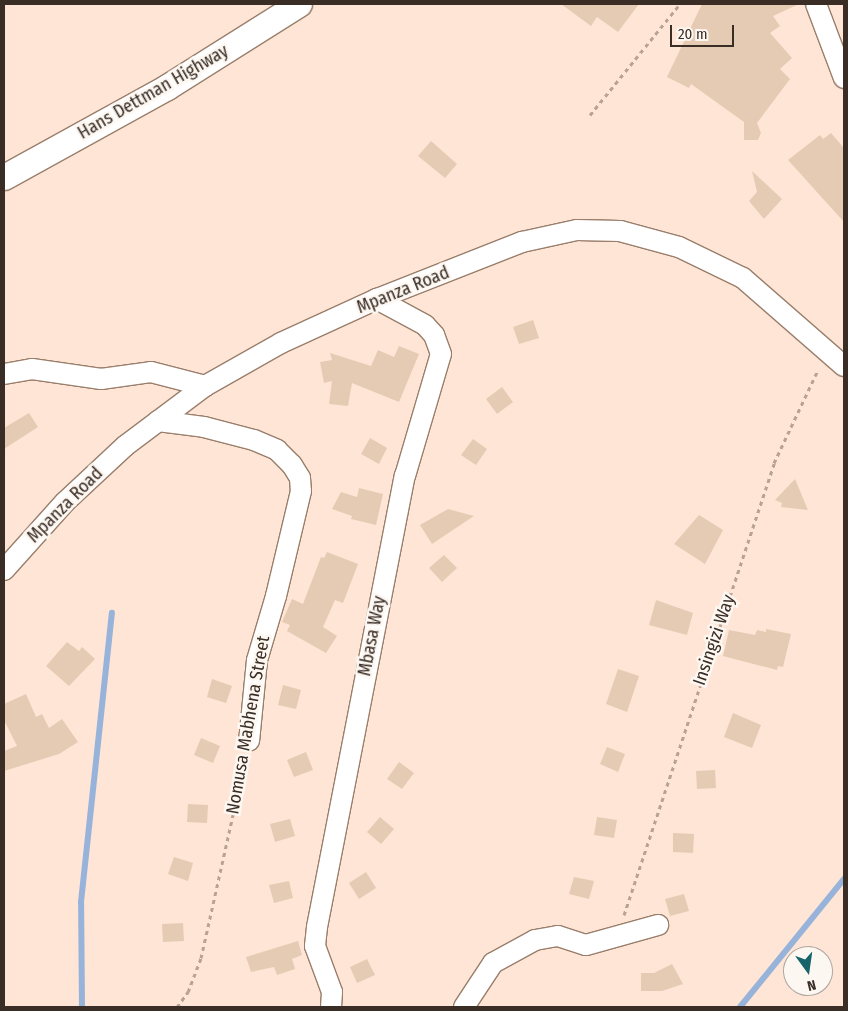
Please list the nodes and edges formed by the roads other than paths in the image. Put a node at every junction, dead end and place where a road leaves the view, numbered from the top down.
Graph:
1 (299, 4) edge
2 (816, 4) edge
3 (844, 78) edge
4 (4, 177) edge
5 (377, 299) junction
6 (844, 366) edge
7 (4, 374) edge
8 (205, 386) junction
9 (158, 421) junction
10 (4, 570) edge
11 (249, 741) road end
12 (658, 925) dead end
13 (331, 1007) edge
14 (464, 1007) edge

1 - 4 street, Hans Dettman Highway
2 - 3 street
5 - 6 street, Mpanza Road
5 - 8 street, Mpanza Road
5 - 13 street, Mbasa Way
7 - 8 street
8 - 9 street, Mpanza Road
9 - 10 street, Mpanza Road
9 - 11 street, Nomusa Mabhena Street
12 - 14 street

